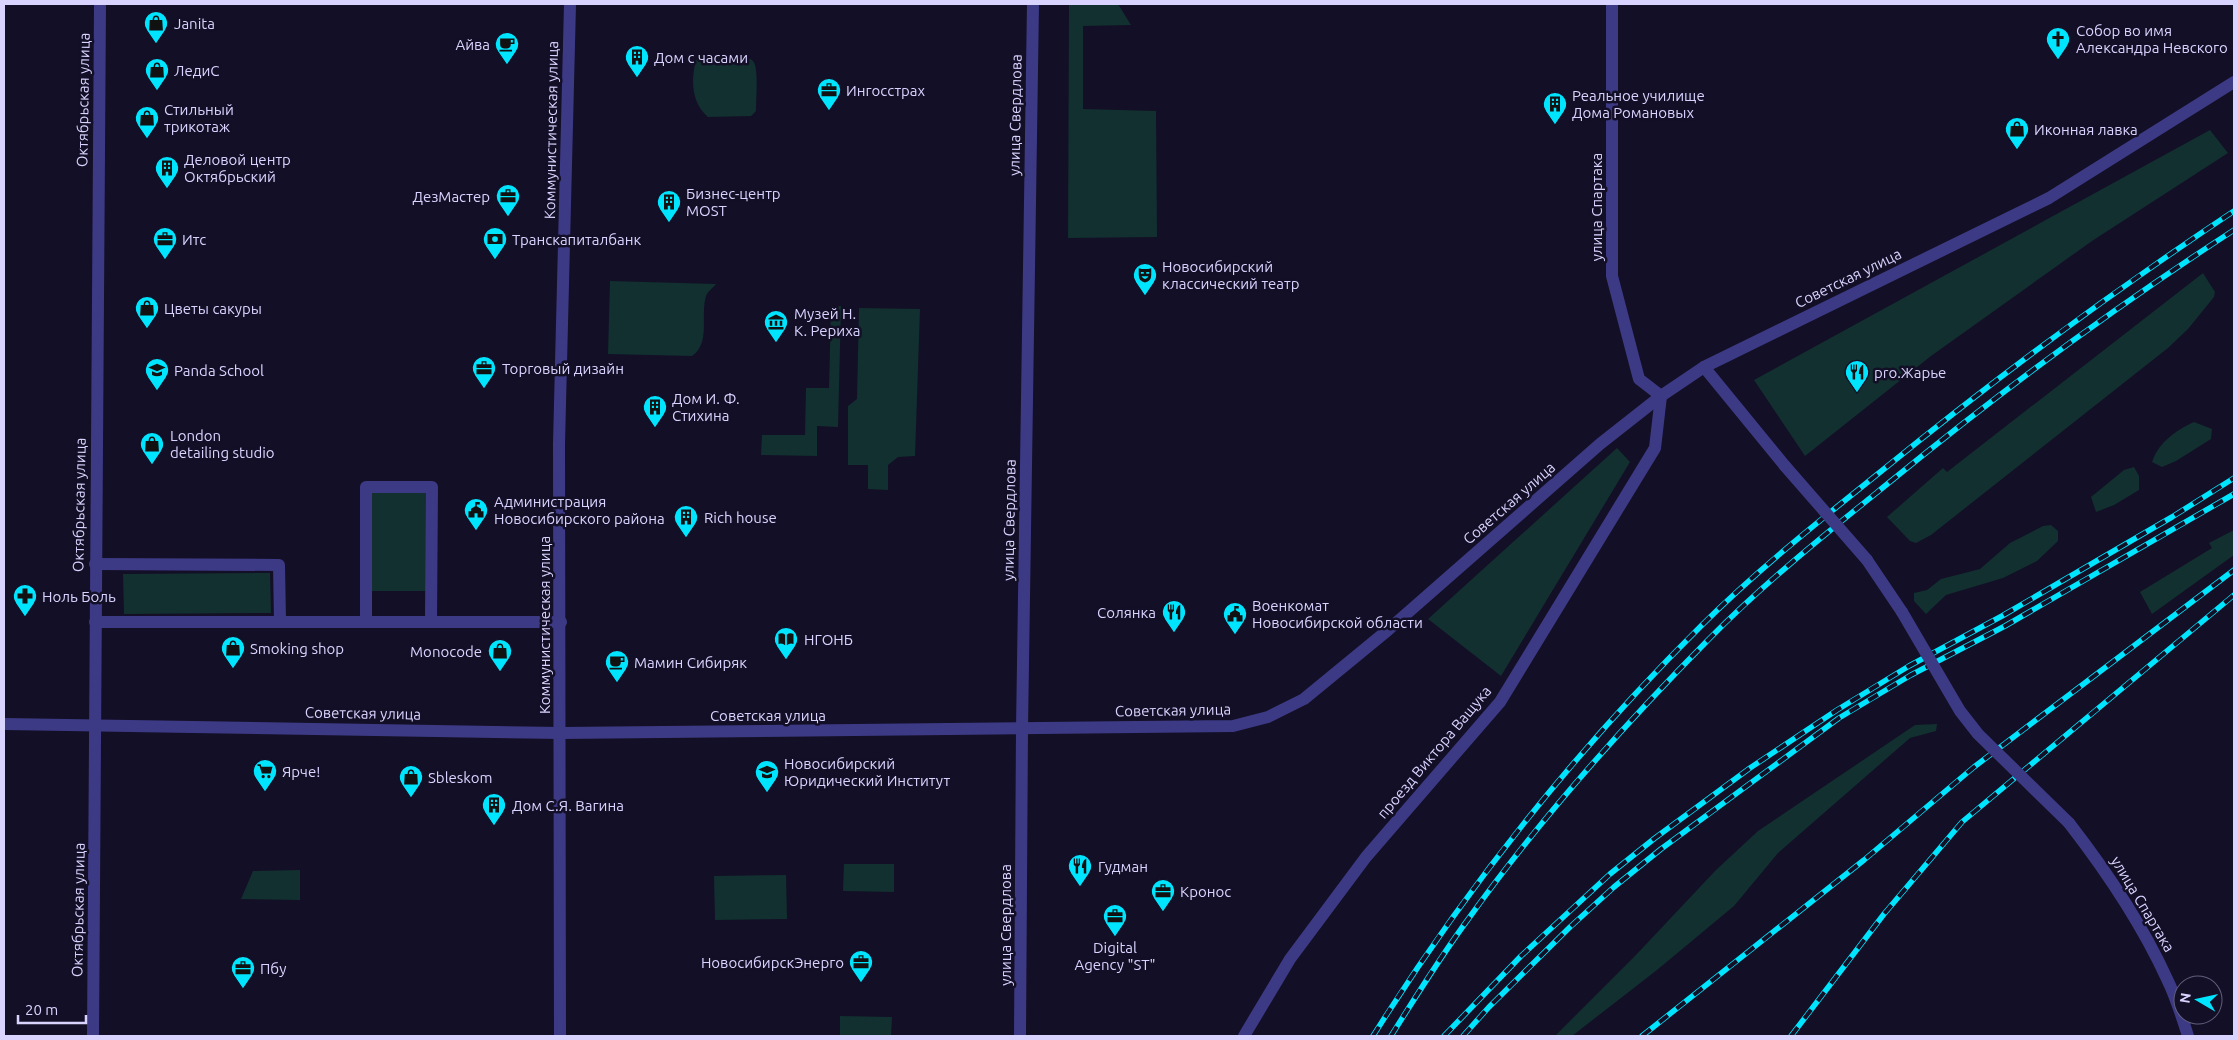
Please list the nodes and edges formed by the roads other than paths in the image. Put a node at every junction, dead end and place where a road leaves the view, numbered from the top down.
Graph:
1 (100, 4) edge
2 (570, 4) edge
3 (1033, 4) edge
4 (1612, 4) edge
5 (2234, 82) edge
6 (1704, 366) junction
7 (1661, 396) junction
8 (95, 564) junction
9 (280, 621) junction
10 (431, 621) junction
11 (95, 622) junction
12 (366, 622) junction
13 (560, 622) junction
14 (4, 724) edge
15 (95, 724) junction
16 (1022, 729) junction
17 (561, 733) junction
18 (93, 1036) edge
19 (560, 1036) edge
20 (1020, 1036) edge
21 (1244, 1036) edge
22 (2188, 1036) edge

1 - 8 street, Октябрьская улица
2 - 13 street, Коммунистическая улица
3 - 16 street, улица Свердлова
4 - 7 street, улица Спартака
5 - 6 street, Советская улица
6 - 7 street, Советская улица
6 - 22 street, улица Спартака, bridge
7 - 16 street, Советская улица
7 - 21 street, проезд Виктора Ващука
8 - 9 street
8 - 11 street, Октябрьская улица
9 - 11 street
9 - 12 street
10 - 12 street
10 - 12 street
10 - 13 street
11 - 15 street, Октябрьская улица
13 - 17 street, Коммунистическая улица
14 - 15 street, Советская улица
15 - 17 street, Советская улица
15 - 18 street, Октябрьская улица
16 - 17 street, Советская улица
16 - 20 street, улица Свердлова
17 - 19 street, Коммунистическая улица

